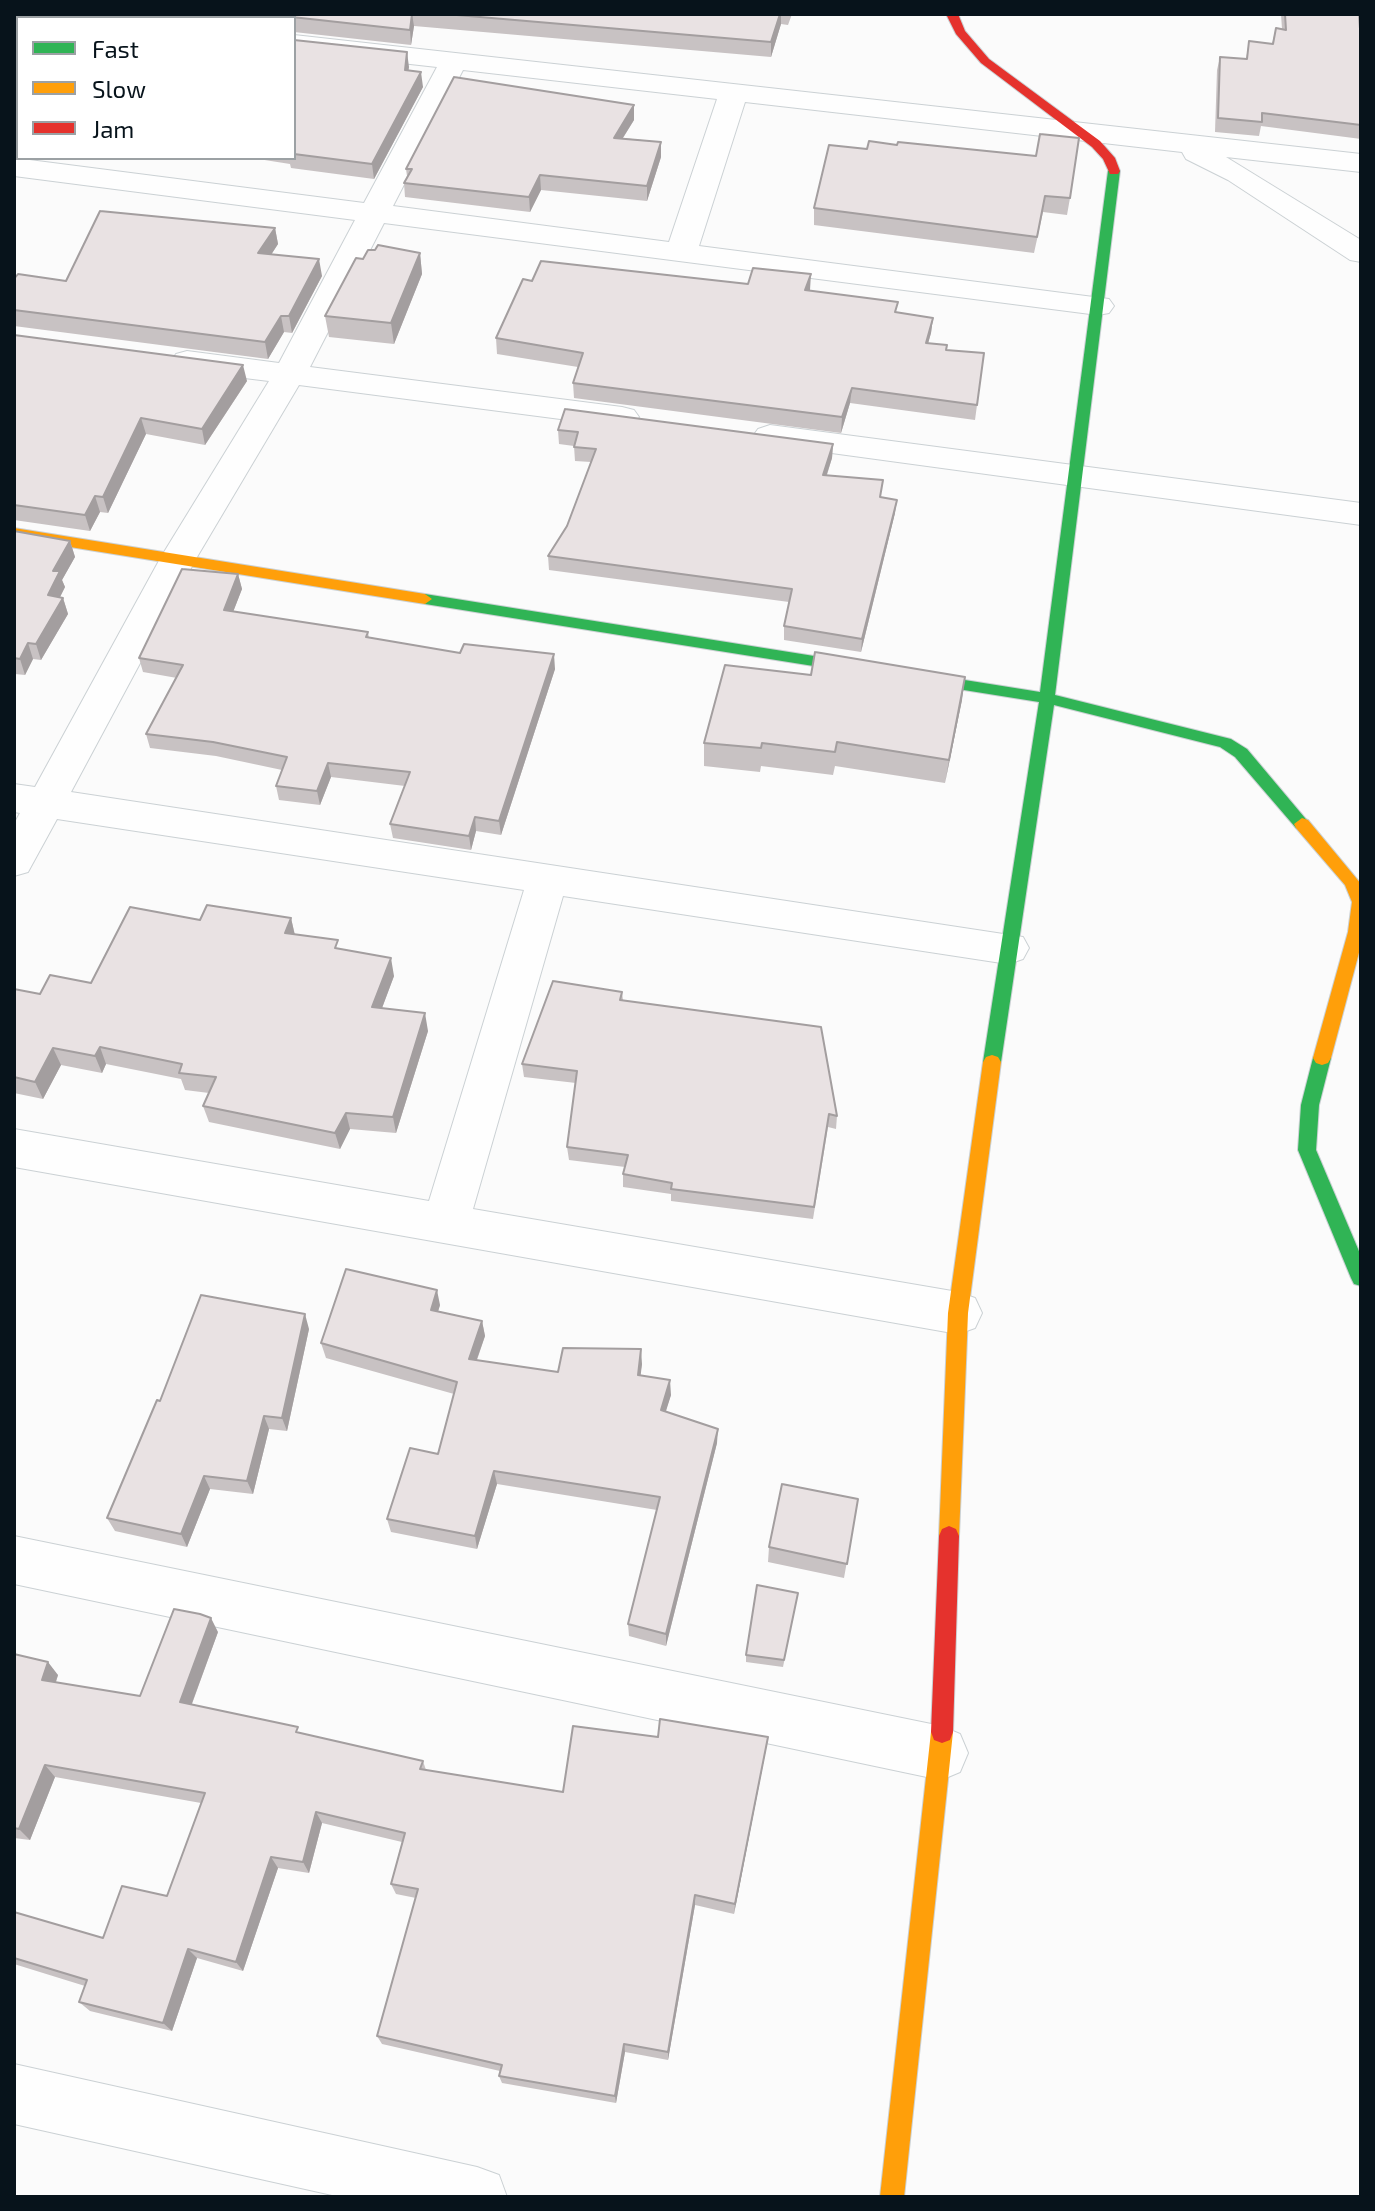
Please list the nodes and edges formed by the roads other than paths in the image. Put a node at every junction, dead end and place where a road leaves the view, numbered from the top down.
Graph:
1 (46, 14) edge
2 (952, 14) edge
3 (54, 16) edge
4 (296, 43) edge
5 (454, 61) junction
6 (733, 94) junction
7 (1074, 131) junction
8 (1163, 141) junction
9 (1361, 163) edge
10 (14, 167) edge
11 (372, 213) junction
12 (681, 253) junction
13 (1361, 253) edge
14 (1098, 306) junction
15 (151, 356) edge
16 (289, 375) junction
17 (652, 421) edge
18 (746, 433) edge
19 (1077, 476) junction
20 (1361, 514) edge
21 (14, 533) edge
22 (179, 557) junction
23 (1047, 698) junction
24 (28, 800) edge
25 (14, 861) edge
26 (548, 878) junction
27 (1008, 948) junction
28 (14, 1148) edge
29 (445, 1225) junction
30 (1361, 1278) edge
31 (958, 1313) junction
32 (14, 1560) edge
33 (941, 1753) junction
34 (14, 2094) edge
35 (477, 2197) edge
36 (892, 2197) edge

1 - 3 street
2 - 7 street
4 - 5 street
5 - 6 street
5 - 11 street
6 - 7 street
6 - 12 street
7 - 8 street
7 - 14 street
8 - 9 street
8 - 13 street
10 - 11 street
11 - 12 street
11 - 16 street
12 - 14 street
14 - 19 street
15 - 16 street
16 - 17 street
16 - 22 street
18 - 19 street
19 - 20 street
19 - 23 street
21 - 22 street
22 - 23 street
22 - 24 street
23 - 27 street
23 - 30 street
24 - 25 street
24 - 26 street
26 - 27 street
26 - 29 street
27 - 31 street
28 - 29 street
29 - 31 street
31 - 33 street
32 - 33 street
33 - 36 street
34 - 35 street

